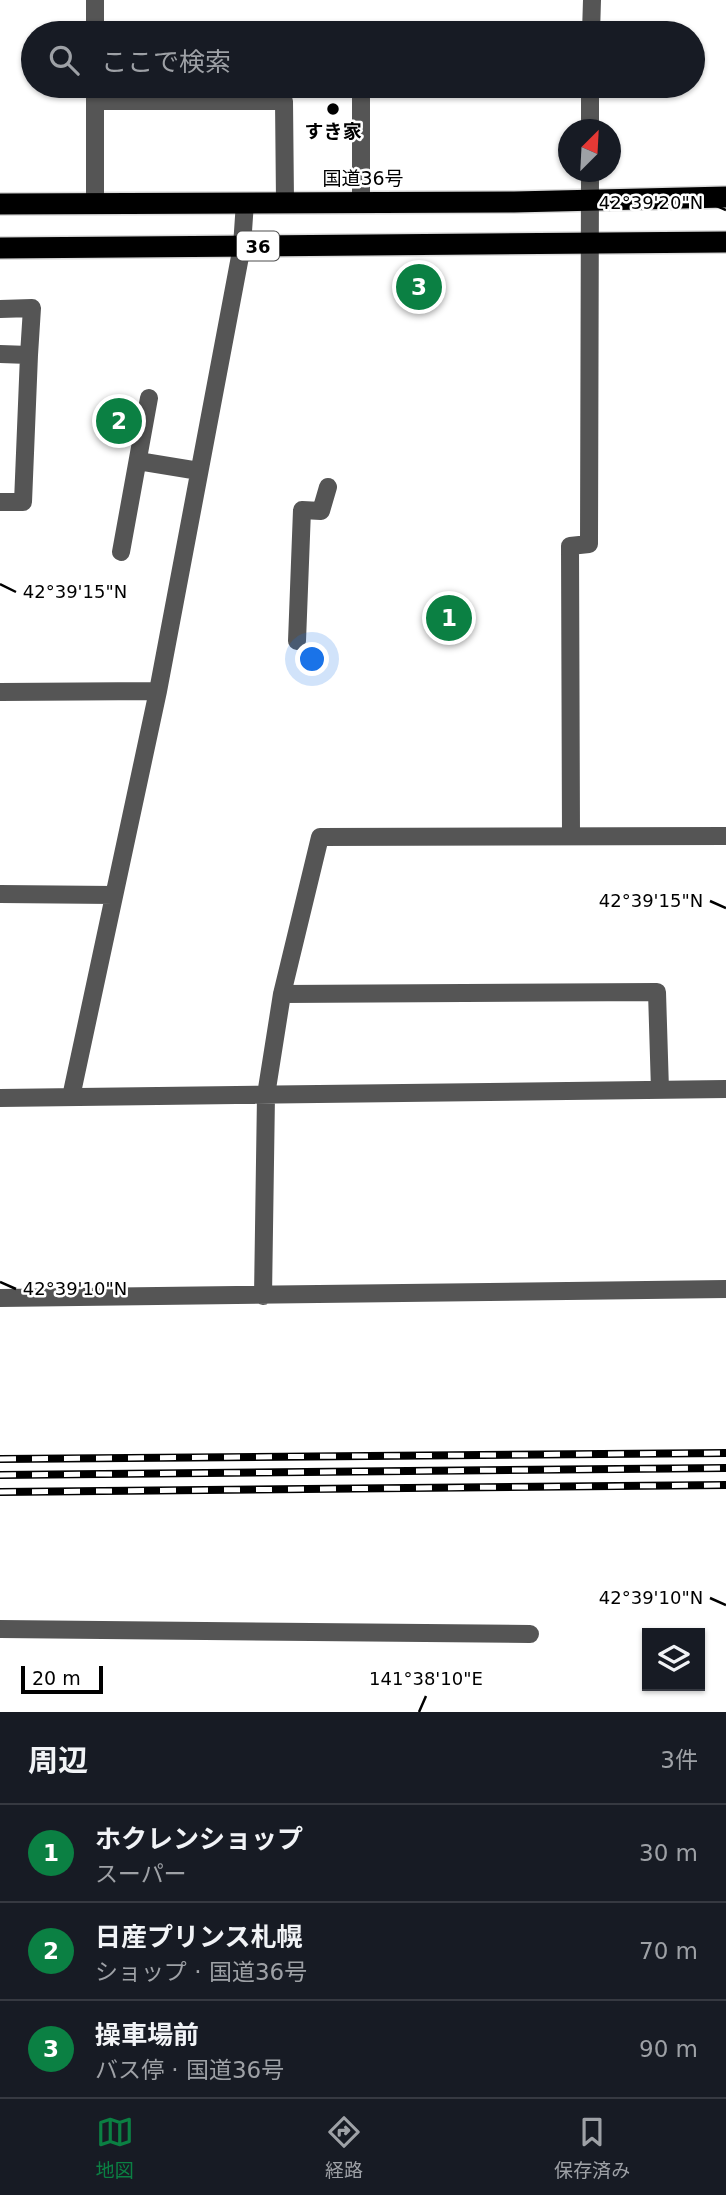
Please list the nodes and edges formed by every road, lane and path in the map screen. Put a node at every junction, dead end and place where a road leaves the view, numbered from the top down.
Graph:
1 (94, 0) edge
2 (592, 0) edge
3 (94, 21) edge
4 (591, 21) edge
5 (94, 98) edge
6 (284, 98) edge
7 (361, 98) edge
8 (590, 98) edge
9 (590, 119) edge
10 (590, 182) edge
11 (726, 197) edge
12 (285, 201) junction
13 (361, 201) junction
14 (590, 201) junction
15 (245, 202) junction
16 (95, 203) junction
17 (0, 204) edge
18 (590, 242) junction
19 (726, 242) edge
20 (242, 246) junction
21 (0, 248) edge
22 (0, 309) edge
23 (0, 354) edge
24 (29, 355) junction
25 (149, 398) dead end
26 (138, 461) junction
27 (199, 471) junction
28 (328, 487) dead end
29 (0, 502) edge
30 (121, 552) dead end
31 (296, 642) dead end
32 (158, 691) junction
33 (0, 692) edge
34 (571, 836) junction
35 (726, 836) edge
36 (0, 894) edge
37 (114, 895) junction
38 (282, 993) junction
39 (726, 1089) edge
40 (660, 1090) junction
41 (266, 1094) junction
42 (71, 1097) junction
43 (0, 1098) edge
44 (726, 1289) edge
45 (263, 1296) junction
46 (0, 1298) edge
47 (0, 1629) edge
48 (530, 1634) dead end

1 - 3 street
2 - 4 street
5 - 16 street
6 - 12 street
7 - 13 street
8 - 9 street
10 - 14 street
11 - 14 highway, 国道36号
12 - 13 highway, 国道36号
12 - 15 highway, 国道36号
13 - 14 highway, 国道36号
14 - 18 street
15 - 16 highway, 国道36号
15 - 20 street
16 - 17 highway, 国道36号
18 - 19 highway, 36
18 - 20 highway, 36
18 - 34 street
20 - 21 highway, 36
20 - 27 street
22 - 24 street
23 - 24 street
24 - 29 street
25 - 26 street
26 - 27 street
26 - 30 street
27 - 32 street
28 - 31 street
32 - 33 street
32 - 37 street
34 - 35 street
34 - 38 street
36 - 37 street
37 - 42 street
38 - 40 street
38 - 41 street
39 - 40 street
40 - 41 street
41 - 42 street
41 - 45 street
42 - 43 street
44 - 45 street
45 - 46 street
47 - 48 street

